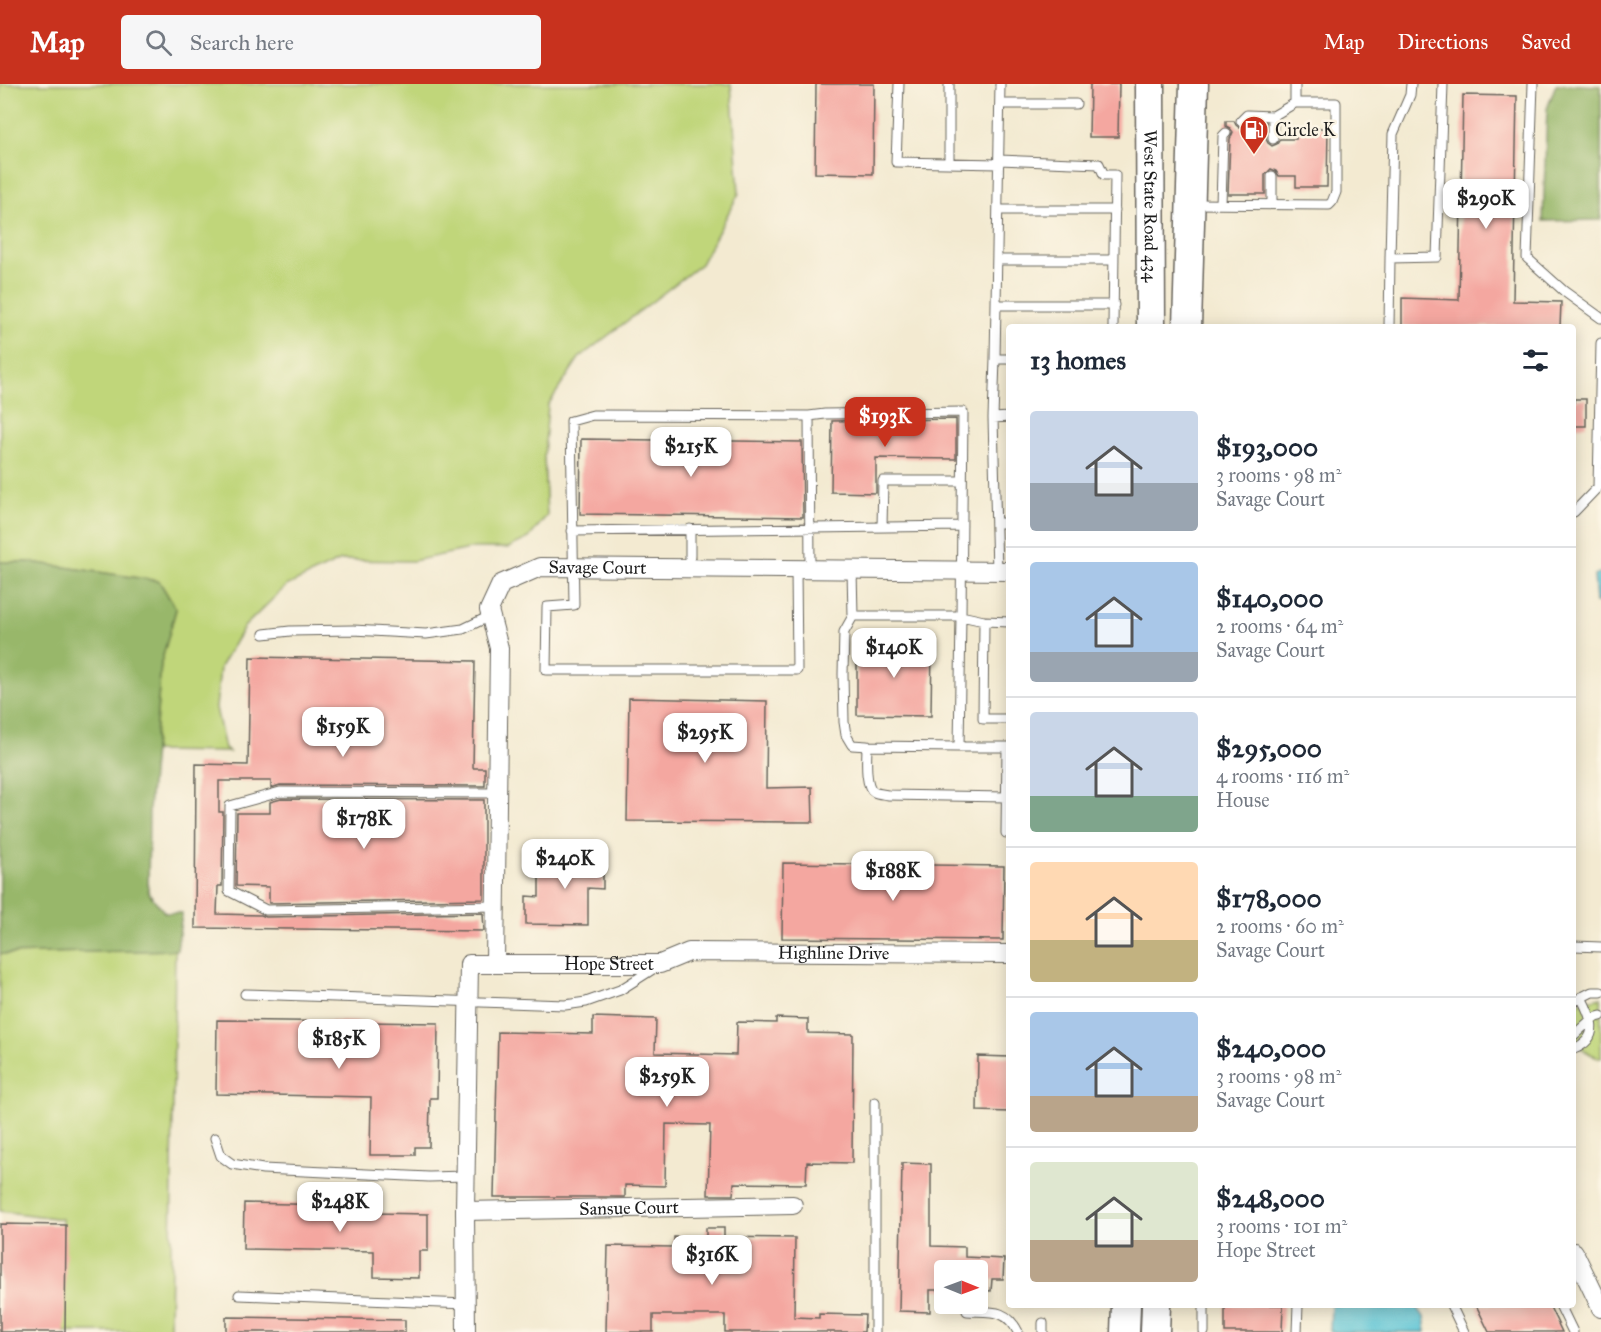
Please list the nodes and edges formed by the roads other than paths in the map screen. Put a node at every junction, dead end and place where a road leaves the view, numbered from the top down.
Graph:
1 (899, 84) edge
2 (949, 84) edge
3 (1000, 84) edge
4 (1150, 84) edge
5 (1194, 84) edge
6 (1296, 84) edge
7 (1411, 84) edge
8 (1443, 84) edge
9 (1533, 84) edge
10 (1295, 102) junction
11 (999, 104) junction
12 (1076, 104) dead end
13 (1273, 116) junction
14 (1241, 121) dead end
15 (1225, 139) dead end
16 (1273, 139) dead end
17 (999, 162) junction
18 (949, 163) junction
19 (1272, 176) dead end
20 (1191, 204) junction
21 (1221, 204) junction
22 (1272, 204) junction
23 (998, 210) junction
24 (1115, 210) junction
25 (1390, 258) junction
26 (997, 260) junction
27 (1114, 260) junction
28 (996, 305) junction
29 (1114, 305) junction
30 (1601, 318) edge
31 (1113, 324) edge
32 (1151, 324) edge
33 (1187, 324) edge
34 (1389, 324) edge
35 (1601, 343) edge
36 (995, 359) junction
37 (1006, 359) edge
38 (809, 416) junction
39 (1006, 417) edge
40 (993, 418) junction
41 (962, 481) junction
42 (1576, 510) edge
43 (996, 523) junction
44 (1006, 523) edge
45 (962, 526) junction
46 (882, 527) junction
47 (810, 528) junction
48 (690, 529) junction
49 (572, 531) junction
50 (573, 567) junction
51 (690, 568) junction
52 (803, 569) junction
53 (852, 570) junction
54 (961, 571) junction
55 (1003, 571) edge
56 (490, 616) junction
57 (853, 616) junction
58 (961, 616) junction
59 (984, 621) junction
60 (1006, 622) edge
61 (264, 634) dead end
62 (1006, 719) edge
63 (867, 746) junction
64 (959, 747) junction
65 (1006, 747) edge
66 (497, 793) junction
67 (1006, 797) joint
68 (1006, 832) edge
69 (496, 906) junction
70 (1576, 946) edge
71 (1601, 947) edge
72 (1006, 954) edge
73 (495, 963) junction
74 (660, 964) junction
75 (1601, 992) edge
76 (244, 994) dead end
77 (1577, 999) edge
78 (469, 1003) junction
79 (1597, 1017) edge
80 (1576, 1033) edge
81 (1576, 1048) edge
82 (875, 1102) dead end
83 (215, 1138) dead end
84 (466, 1176) junction
85 (793, 1205) dead end
86 (465, 1211) junction
87 (1576, 1256) edge
88 (239, 1295) dead end
89 (466, 1304) junction
90 (1126, 1308) edge
91 (1156, 1308) edge
92 (1204, 1308) edge
93 (1298, 1308) edge
94 (1452, 1308) edge
95 (1561, 1308) edge
96 (1601, 1308) edge
97 (988, 1312) edge
98 (466, 1332) edge
99 (875, 1332) edge
100 (1018, 1332) edge
101 (1125, 1332) edge
102 (1155, 1332) edge
103 (1204, 1332) edge
104 (1297, 1332) edge
105 (1464, 1332) edge
106 (1573, 1332) edge

1 - 18 lane
2 - 18 lane
3 - 11 lane
4 - 32 main road, West State Road 434
5 - 20 main road
6 - 10 lane
7 - 25 lane
8 - 25 lane
9 - 30 lane
10 - 13 lane
10 - 22 lane
11 - 12 lane
11 - 17 lane
13 - 14 lane
13 - 16 lane
15 - 21 lane
17 - 18 lane
17 - 23 lane
17 - 24 lane
19 - 22 lane
20 - 21 lane
20 - 33 main road
21 - 22 lane
23 - 24 lane
23 - 26 lane
24 - 27 lane
25 - 34 lane
26 - 27 lane
26 - 28 lane
27 - 29 lane
28 - 29 lane
28 - 36 lane
29 - 31 lane
35 - 42 lane
36 - 37 lane
36 - 40 lane
38 - 41 lane
38 - 47 lane
38 - 49 lane
39 - 40 lane
40 - 43 lane
41 - 45 lane
41 - 46 lane
43 - 44 lane
43 - 55 lane
45 - 46 lane
45 - 54 lane
46 - 47 lane
47 - 48 lane
47 - 52 lane
48 - 49 lane
48 - 51 lane
49 - 50 lane
50 - 51 street, Savage Court
50 - 52 lane
50 - 56 street, Savage Court
51 - 52 street, Savage Court
52 - 53 street, Savage Court
53 - 54 street, Savage Court
53 - 57 lane
54 - 55 street, Savage Court
54 - 58 lane
56 - 61 lane
56 - 66 street
57 - 58 lane
57 - 63 lane
58 - 59 lane
58 - 64 lane
59 - 60 lane
59 - 62 lane
63 - 64 lane
63 - 67 lane
64 - 65 lane
66 - 69 street
66 - 69 lane
67 - 68 lane
69 - 73 street
70 - 71 lane
72 - 74 street, Highline Drive
73 - 74 street, Hope Street
73 - 78 street, Hope Street
74 - 78 lane, Hope Street
75 - 77 lane
76 - 78 lane
77 - 79 lane
78 - 84 street, Hope Street
79 - 80 lane
79 - 81 lane
82 - 99 lane
83 - 84 lane
84 - 86 street, Hope Street
85 - 86 street, Sansue Court
86 - 89 street, Hope Street
87 - 96 street
88 - 89 lane
89 - 98 street, Hope Street
90 - 101 main road
91 - 102 main road
92 - 103 lane
93 - 104 lane
94 - 105 lane
95 - 106 lane
97 - 100 lane

